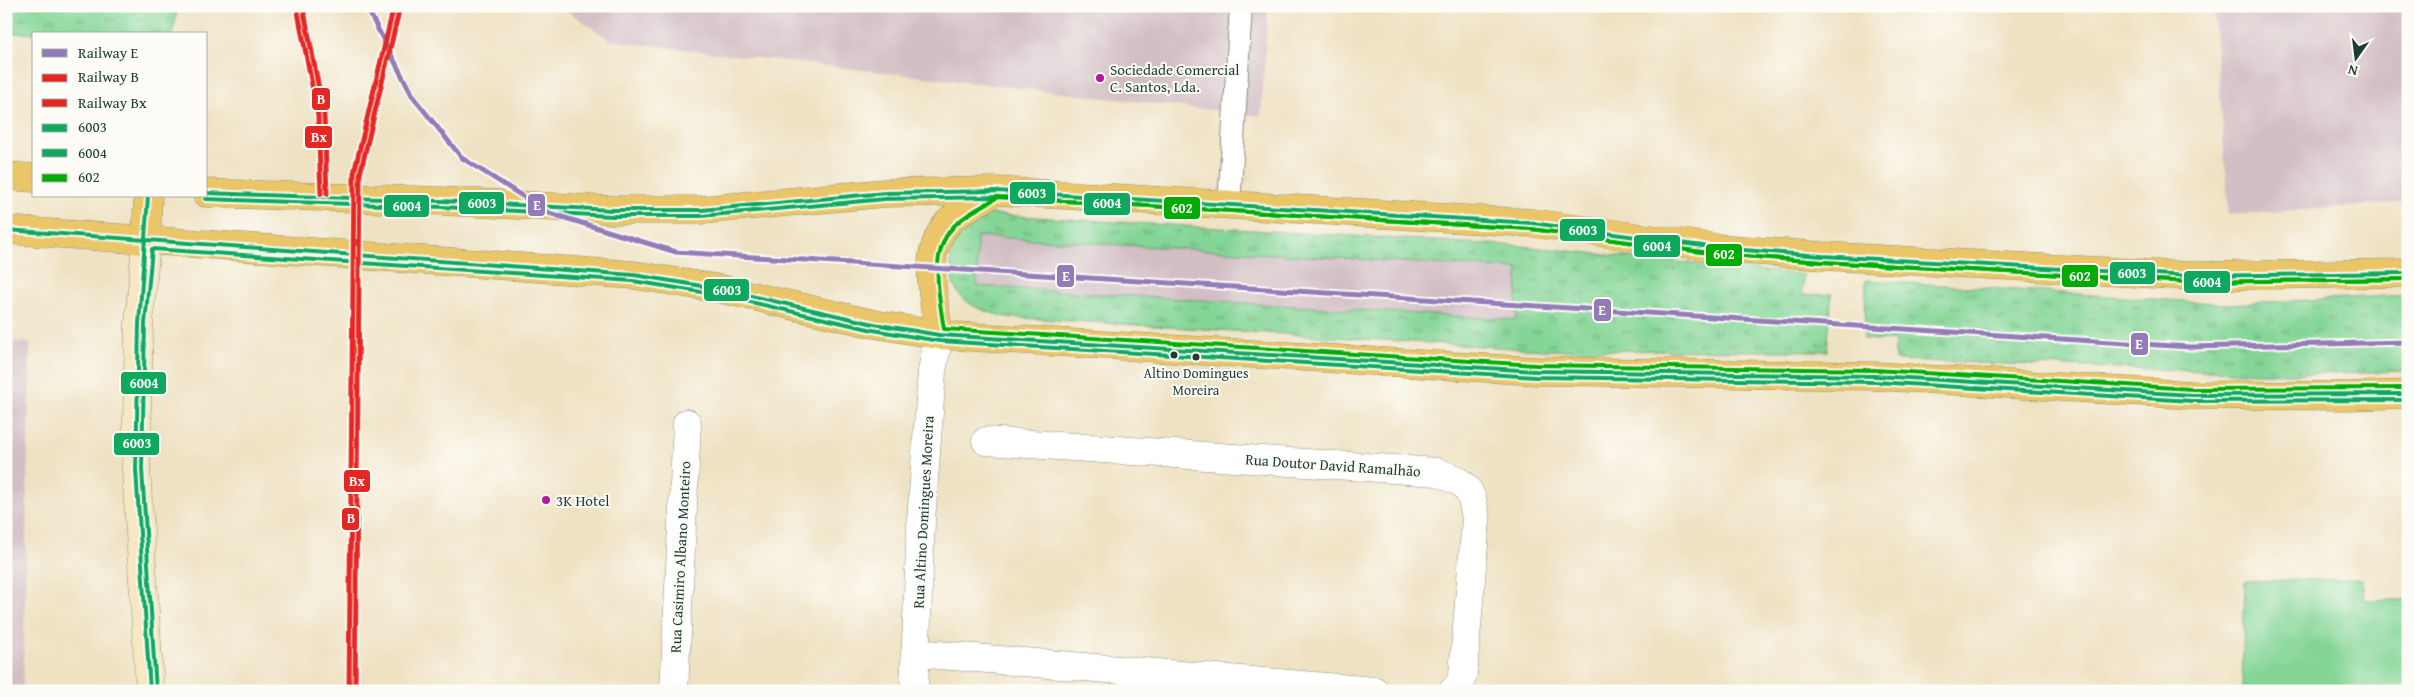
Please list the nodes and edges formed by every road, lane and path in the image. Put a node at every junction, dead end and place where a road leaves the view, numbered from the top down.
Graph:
1 (1241, 6) edge
2 (6, 176) edge
3 (32, 178) edge
4 (996, 191) junction
5 (208, 193) edge
6 (148, 198) edge
7 (1229, 206) junction
8 (6, 230) edge
9 (146, 242) junction
10 (2408, 273) edge
11 (939, 335) junction
12 (2408, 394) edge
13 (687, 423) dead end
14 (986, 441) dead end
15 (915, 653) junction
16 (150, 691) edge
17 (674, 691) edge
18 (914, 691) edge
19 (1375, 691) edge
20 (1453, 691) edge

1 - 7 lane
2 - 3 main road
4 - 5 main road
4 - 7 main road
4 - 11 main road
6 - 9 main road
7 - 10 main road
8 - 9 main road
9 - 11 main road
9 - 16 main road
11 - 12 main road
11 - 15 street, Rua Altino Domingues Moreira
13 - 17 street, Rua Casimiro Albano Monteiro
14 - 20 street, Rua Doutor David Ramalhão
15 - 18 street, Rua Altino Domingues Moreira
15 - 19 street

